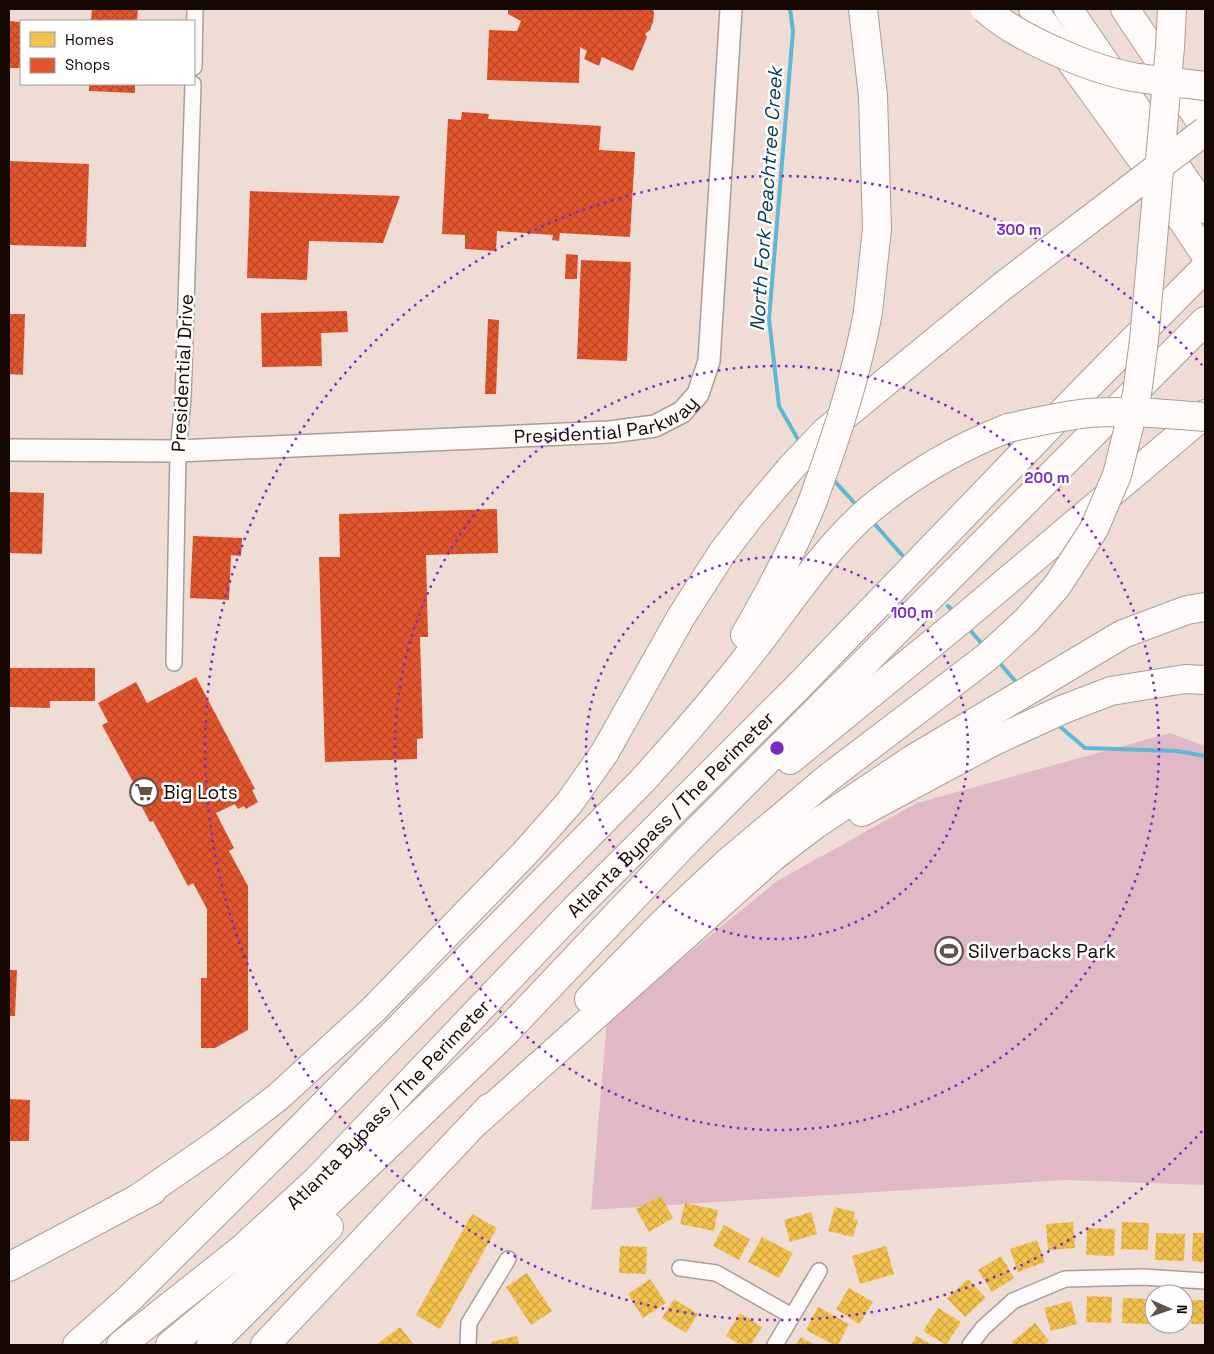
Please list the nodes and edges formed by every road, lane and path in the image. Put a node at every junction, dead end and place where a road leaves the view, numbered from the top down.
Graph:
1 (731, 9) edge
2 (863, 9) edge
3 (984, 9) edge
4 (1033, 9) edge
5 (1068, 9) edge
6 (1124, 9) edge
7 (1172, 9) edge
8 (193, 85) edge
9 (1205, 86) edge
10 (1205, 129) edge
11 (1205, 209) edge
12 (1200, 267) edge
13 (1205, 321) edge
14 (1205, 415) edge
15 (9, 450) edge
16 (178, 451) junction
17 (1205, 607) edge
18 (174, 663) dead end
19 (1205, 680) edge
20 (643, 780) junction
21 (684, 844) junction
22 (702, 922) junction
23 (430, 995) junction
24 (505, 1033) junction
25 (476, 1122) junction
26 (137, 1199) junction
27 (508, 1259) dead end
28 (9, 1267) edge
29 (680, 1268) dead end
30 (819, 1271) dead end
31 (1205, 1281) edge
32 (792, 1316) junction
33 (77, 1345) edge
34 (121, 1345) edge
35 (170, 1345) edge
36 (210, 1345) edge
37 (265, 1345) edge
38 (468, 1345) edge
39 (775, 1345) edge
40 (970, 1345) edge

1 - 16 street, Presidential Parkway
2 - 20 highway, bridge
3 - 9 highway, bridge
4 - 12 highway
5 - 11 highway
6 - 10 highway
7 - 25 highway, bridge
8 - 16 street, Presidential Drive
10 - 26 highway, bridge
12 - 34 highway, Atlanta Bypass / The Perimeter
13 - 21 highway, Atlanta Bypass / The Perimeter
14 - 20 highway, bridge
14 - 21 highway
15 - 16 street, Presidential Parkway
16 - 18 street, Presidential Drive
17 - 22 highway
19 - 22 highway
20 - 23 highway
21 - 24 highway, Atlanta Bypass / The Perimeter
22 - 25 highway
23 - 26 highway
23 - 33 highway
24 - 35 highway, Atlanta Bypass / The Perimeter
24 - 36 highway
25 - 37 highway
26 - 28 highway
27 - 38 street
29 - 32 street
30 - 32 street
31 - 40 street
32 - 39 street

